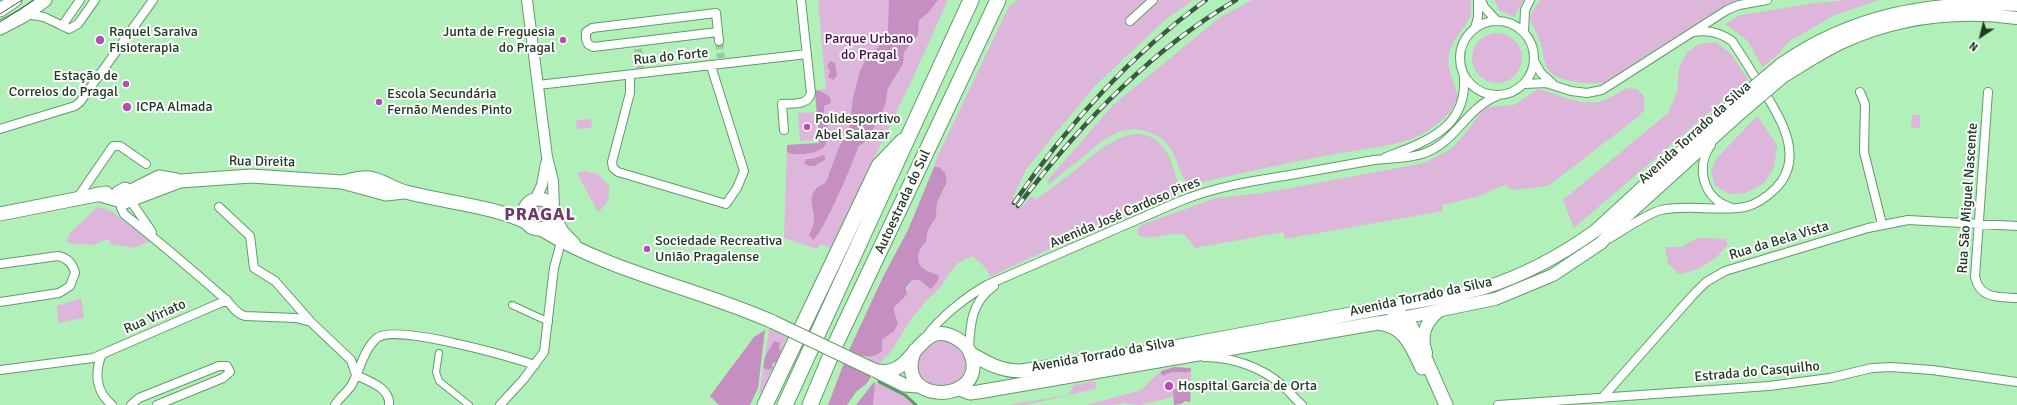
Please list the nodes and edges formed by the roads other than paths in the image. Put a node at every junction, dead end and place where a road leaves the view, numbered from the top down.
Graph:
1 (15, 0) edge
2 (45, 0) edge
3 (80, 0) edge
4 (95, 0) edge
5 (153, 0) edge
6 (527, 0) edge
7 (801, 0) edge
8 (971, 0) edge
9 (998, 0) edge
10 (1153, 0) edge
11 (1479, 0) edge
12 (1530, 0) edge
13 (1768, 0) edge
14 (1972, 0) edge
15 (1987, 2) junction
16 (2017, 5) edge
17 (0, 10) edge
18 (26, 14) junction
19 (2017, 18) edge
20 (1130, 21) dead end
21 (1497, 21) junction
22 (62, 26) junction
23 (0, 28) edge
24 (1474, 28) junction
25 (718, 32) junction
26 (1524, 32) junction
27 (1693, 32) junction
28 (719, 41) tunnel mouth
29 (807, 54) junction
30 (1534, 61) junction
31 (711, 66) junction
32 (1782, 70) junction
33 (630, 75) junction
34 (1464, 77) junction
35 (1525, 84) junction
36 (538, 85) junction
37 (1553, 85) junction
38 (1860, 92) dead end
39 (1988, 92) dead end
40 (1497, 96) junction
41 (1734, 111) junction
42 (0, 128) edge
43 (784, 130) dead end
44 (1721, 131) junction
45 (912, 132) junction
46 (547, 157) junction
47 (1376, 160) junction
48 (146, 164) dead end
49 (125, 196) junction
50 (78, 197) junction
51 (532, 202) junction
52 (1746, 206) junction
53 (219, 207) dead end
54 (492, 211) junction
55 (0, 214) edge
56 (554, 215) junction
57 (528, 223) junction
58 (1979, 223) junction
59 (1882, 224) junction
60 (2017, 226) edge
61 (541, 229) junction
62 (157, 239) junction
63 (561, 242) junction
64 (1601, 243) junction
65 (587, 253) junction
66 (0, 264) edge
67 (1006, 278) junction
68 (1483, 288) junction
69 (2017, 298) edge
70 (227, 300) junction
71 (0, 302) edge
72 (512, 305) dead end
73 (1388, 307) junction
74 (1440, 310) junction
75 (1405, 319) junction
76 (311, 322) junction
77 (549, 322) junction
78 (1378, 323) junction
79 (1404, 334) junction
80 (919, 345) junction
81 (970, 351) junction
82 (439, 353) dead end
83 (102, 354) junction
84 (1185, 357) junction
85 (535, 365) junction
86 (1431, 367) junction
87 (0, 370) edge
88 (875, 370) junction
89 (356, 375) junction
90 (2017, 382) edge
91 (918, 386) junction
92 (962, 390) junction
93 (1602, 398) junction
94 (389, 403) edge
95 (112, 405) edge
96 (131, 405) edge
97 (157, 405) edge
98 (335, 405) edge
99 (468, 405) edge
100 (500, 405) edge
101 (765, 405) edge
102 (785, 405) edge
103 (810, 405) edge
104 (1302, 405) edge
105 (1442, 405) edge
106 (1446, 405) edge
107 (1498, 405) edge

1 - 17 main road
2 - 18 main road
3 - 22 street
4 - 22 street
5 - 42 street
6 - 36 street
7 - 29 street
8 - 45 highway, Autoestrada do Sul
9 - 103 highway, Autoestrada do Sul
10 - 20 street
11 - 21 street
11 - 24 street
12 - 26 street
13 - 27 street
14 - 15 street
15 - 16 main road, Avenida Torrado da Silva
15 - 32 main road, Avenida Torrado da Silva
18 - 22 street
18 - 23 main road
19 - 32 main road, Avenida Torrado da Silva
21 - 24 street
21 - 26 street
24 - 34 street
25 - 25 street
25 - 28 street
26 - 30 street
27 - 37 street
27 - 52 street
29 - 31 street, Rua do Forte
29 - 43 street
30 - 35 street
30 - 37 street
31 - 33 street, Rua do Forte
31 - 33 street
32 - 41 main road, Avenida Torrado da Silva, bridge
33 - 36 street, Rua do Forte
34 - 40 street
34 - 47 street, Avenida José Cardoso Pires
35 - 37 street
35 - 40 street
36 - 46 street
38 - 59 street
39 - 58 street, Rua São Miguel Nascente
40 - 47 street, Avenida José Cardoso Pires
41 - 44 main road, Avenida Torrado da Silva
41 - 68 main road, Avenida Torrado da Silva
44 - 52 street
44 - 64 main road, Avenida Torrado da Silva
45 - 101 highway
45 - 102 highway, Autoestrada do Sul
46 - 51 street
46 - 56 street
47 - 67 street, Avenida José Cardoso Pires
48 - 50 street
49 - 50 main road
49 - 54 main road, Rua Direita
49 - 62 street
49 - 62 street
50 - 55 main road
51 - 54 main road, Rua Direita
51 - 56 main road
51 - 57 main road
52 - 64 street
53 - 76 street
54 - 57 main road, Rua Direita
56 - 61 main road
56 - 65 main road
57 - 61 main road
58 - 59 street, Rua da Bela Vista
58 - 60 street, Rua da Bela Vista
58 - 69 street, Rua São Miguel Nascente
59 - 93 street, Rua da Bela Vista
61 - 63 main road
62 - 70 street
63 - 65 main road
63 - 77 street
64 - 74 main road, Avenida Torrado da Silva
65 - 88 main road, bridge
66 - 71 street
67 - 80 street, Avenida José Cardoso Pires
67 - 81 street, Avenida José Cardoso Pires
68 - 73 main road, Avenida Torrado da Silva
68 - 75 main road
70 - 76 street
70 - 83 street, Rua Viriato
72 - 77 street
73 - 75 main road
73 - 81 main road, Avenida Torrado da Silva
74 - 75 main road, Avenida Torrado da Silva
74 - 86 main road
75 - 78 main road, Avenida Torrado da Silva
75 - 79 main road
75 - 86 main road
76 - 89 street
77 - 85 street
78 - 79 main road
78 - 84 main road, Avenida Torrado da Silva
79 - 105 main road
80 - 81 main road
80 - 88 main road
80 - 91 main road
81 - 92 main road
82 - 99 street
83 - 87 street, Rua Viriato
83 - 95 street
84 - 92 main road, Avenida Torrado da Silva
84 - 104 street
85 - 89 street
85 - 100 street
86 - 106 main road
88 - 91 main road
89 - 94 street
89 - 98 street
90 - 93 street, Estrada do Casquilho
91 - 92 main road
93 - 107 street, Estrada do Casquilho
96 - 97 street

